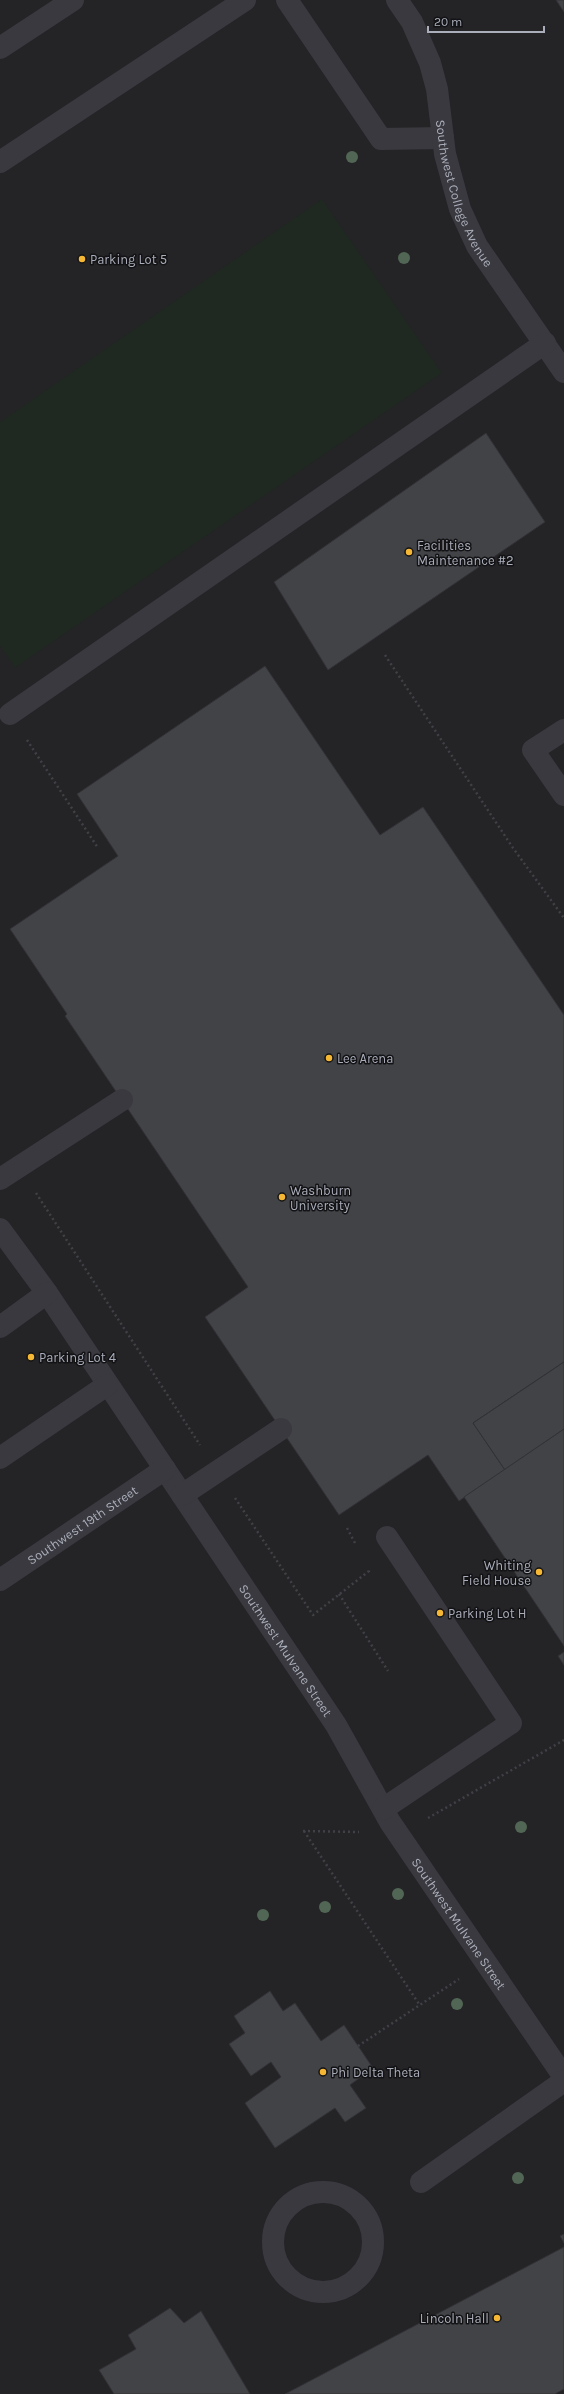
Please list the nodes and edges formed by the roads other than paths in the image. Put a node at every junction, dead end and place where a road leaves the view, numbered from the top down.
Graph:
1 (73, 0) edge
2 (245, 0) edge
3 (287, 0) edge
4 (397, 0) edge
5 (0, 48) edge
6 (443, 138) junction
7 (0, 162) edge
8 (545, 343) junction
9 (564, 372) edge
10 (10, 714) road end
11 (564, 730) edge
12 (564, 795) edge
13 (122, 1100) dead end
14 (0, 1179) edge
15 (0, 1229) edge
16 (47, 1293) junction
17 (0, 1327) edge
18 (107, 1384) junction
19 (281, 1429) dead end
20 (0, 1458) edge
21 (165, 1469) junction
22 (182, 1495) junction
23 (387, 1537) dead end
24 (0, 1580) edge
25 (387, 1815) junction
26 (564, 2077) edge
27 (564, 2081) edge
28 (421, 2182) dead end
29 (340, 2194) joint

1 - 5 street
2 - 7 street
3 - 6 street
4 - 6 street, Southwest College Avenue
6 - 8 street, Southwest College Avenue
8 - 9 street, Southwest College Avenue
8 - 10 street
11 - 12 street
13 - 14 street
15 - 16 street, Southwest Mulvane Street
16 - 17 street
16 - 18 street, Southwest Mulvane Street
18 - 20 street
18 - 21 street, Southwest Mulvane Street
19 - 22 street
21 - 22 street, Southwest Mulvane Street
21 - 24 street, Southwest 19th Street
22 - 25 street, Southwest Mulvane Street
23 - 25 street
25 - 26 street, Southwest Mulvane Street
27 - 28 street
29 - 29 street

